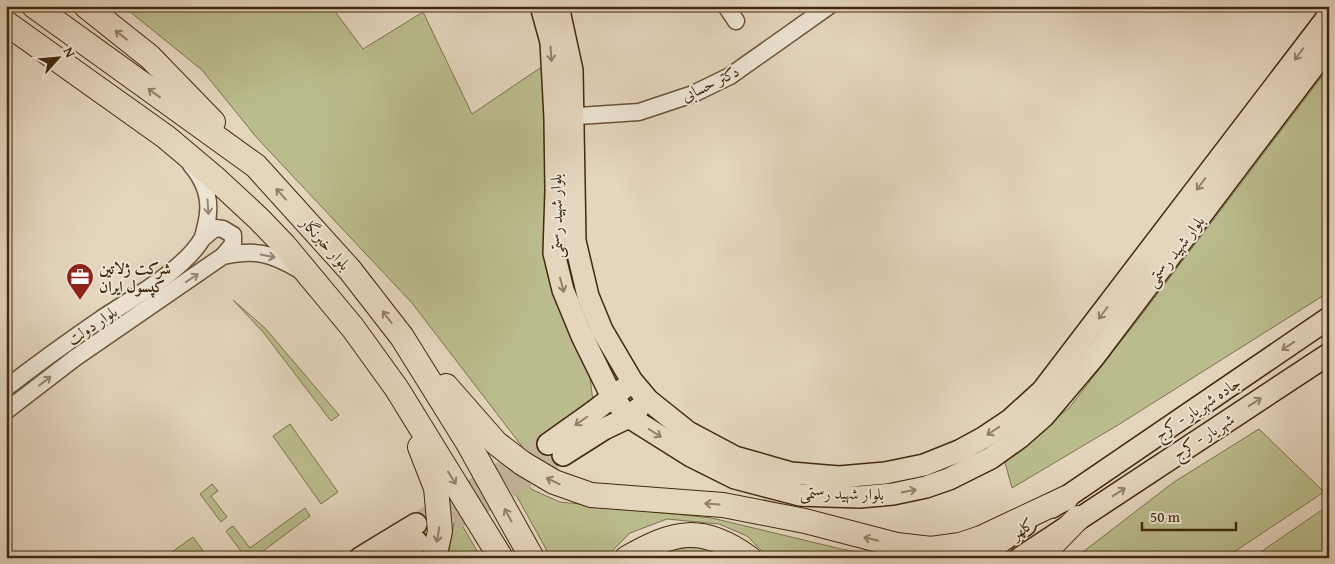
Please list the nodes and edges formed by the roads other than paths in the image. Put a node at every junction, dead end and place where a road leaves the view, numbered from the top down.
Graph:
1 (34, 6) edge
2 (86, 6) edge
3 (541, 6) edge
4 (558, 6) edge
5 (726, 6) edge
6 (828, 6) edge
7 (1329, 15) edge
8 (736, 21) dead end
9 (6, 23) edge
10 (6, 32) edge
11 (30, 39) junction
12 (1329, 46) edge
13 (564, 117) junction
14 (166, 137) junction
15 (256, 166) junction
16 (203, 238) junction
17 (223, 256) junction
18 (309, 276) junction
19 (1329, 318) edge
20 (402, 337) junction
21 (1329, 354) edge
22 (632, 381) junction
23 (6, 388) edge
24 (397, 389) junction
25 (612, 397) junction
26 (648, 400) junction
27 (6, 411) edge
28 (629, 416) junction
29 (1066, 498) junction
30 (1078, 518) junction
31 (422, 541) edge
32 (360, 558) edge
33 (391, 558) edge
34 (501, 558) edge
35 (532, 558) edge
36 (626, 558) edge
37 (749, 558) edge
38 (978, 558) edge
39 (1020, 558) edge
40 (1039, 558) edge

15 -> 1 highway, بلوار خبرنگار
15 -> 2 highway
3 -> 13 main road, بلوار شهید رستمی
4 - 13 main road, بلوار شهید رستمی
5 - 8 street
6 - 13 street, دکتر حسابی
7 -> 26 main road, بلوار شهید رستمی
9 - 11 highway, بلوار خبرنگار
10 - 11 street
11 - 14 highway, بلوار خبرنگار
28 -> 12 main road, بلوار شهید رستمی
13 - 22 main road, بلوار شهید رستمی
13 -> 25 main road, بلوار شهید رستمی
14 -> 16 street, بلوار دولت
14 - 18 highway, بلوار خبرنگار
20 -> 15 highway, بلوار خبرنگار
16 - 17 street
16 - 23 street, بلوار دولت
17 -> 18 street, بلوار دولت
27 -> 17 street, بلوار دولت
18 - 24 highway, بلوار خبرنگار
19 -> 29 main road, جاده شهریار - کرج
29 -> 20 highway
35 -> 20 highway, بلوار خبرنگار
30 -> 21 main road, شهریار - کرج
22 - 25 main road
22 - 26 main road, بلوار شهید رستمی
24 -> 31 highway
24 -> 34 highway, بلوار خبرنگار
25 - 28 main road, بلوار شهید رستمی
25 -> 28 main road
26 - 28 main road
29 - 38 main road, کلهر
30 - 39 main road, کلهر
30 - 40 highway
31 - 32 main road
31 - 33 main road
36 - 37 highway

